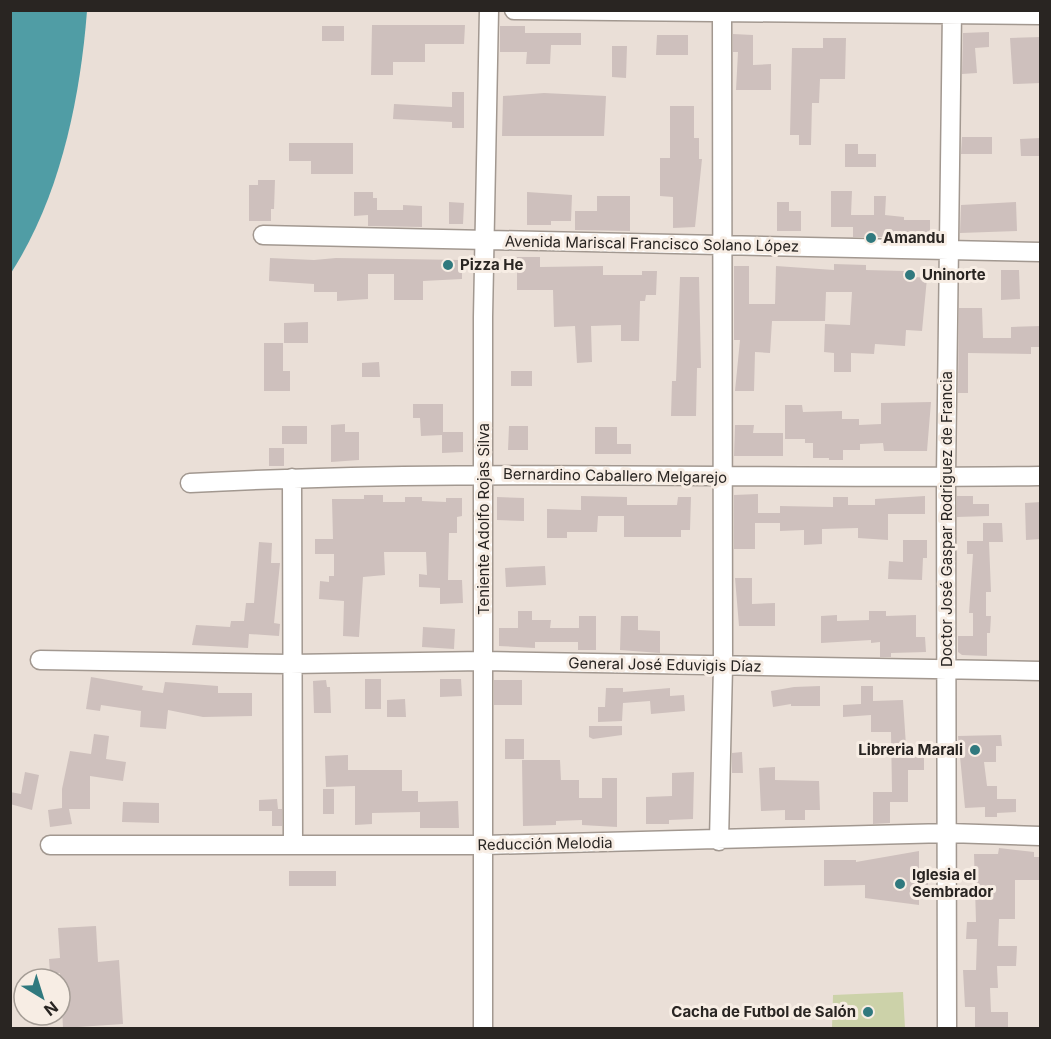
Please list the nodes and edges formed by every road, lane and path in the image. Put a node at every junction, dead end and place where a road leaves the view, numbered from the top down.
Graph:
1 (489, 10) edge
2 (514, 10) edge
3 (722, 12) edge
4 (952, 13) edge
5 (1041, 15) edge
6 (263, 235) dead end
7 (485, 240) junction
8 (722, 246) junction
9 (950, 251) junction
10 (1041, 252) edge
11 (483, 475) junction
12 (1041, 476) edge
13 (722, 477) junction
14 (946, 477) junction
15 (292, 478) junction
16 (190, 483) dead end
17 (40, 660) dead end
18 (484, 661) junction
19 (290, 664) junction
20 (723, 666) junction
21 (945, 671) junction
22 (1041, 671) edge
23 (948, 834) junction
24 (1041, 836) edge
25 (719, 841) junction
26 (50, 845) dead end
27 (293, 845) junction
28 (484, 846) junction
29 (483, 1029) edge
30 (947, 1029) edge

1 - 7 street, Teniente Adolfo Rojas Silva
2 - 3 street
3 - 4 street
3 - 8 street
4 - 5 street
4 - 9 street, Doctor José Gaspar Rodriguez de Francia
6 - 7 street, Avenida Mariscal Francisco Solano López
7 - 8 street, Avenida Mariscal Francisco Solano López
7 - 11 street, Teniente Adolfo Rojas Silva
8 - 9 street, Avenida Mariscal Francisco Solano López
8 - 13 street
9 - 10 street, Avenida Mariscal Francisco Solano López
9 - 14 street, Doctor José Gaspar Rodriguez de Francia
11 - 13 street, Bernardino Caballero Melgarejo
11 - 15 street, Bernardino Caballero Melgarejo
11 - 18 street, Teniente Adolfo Rojas Silva
12 - 14 street, Bernardino Caballero Melgarejo
13 - 14 street, Bernardino Caballero Melgarejo
13 - 20 street
14 - 21 street, Doctor José Gaspar Rodriguez de Francia
15 - 16 street, Bernardino Caballero Melgarejo
15 - 19 street
17 - 19 street, General José Eduvigis Díaz
18 - 19 street, General José Eduvigis Díaz
18 - 20 street, General José Eduvigis Díaz
18 - 28 street, Teniente Adolfo Rojas Silva
19 - 27 street
20 - 21 street, General José Eduvigis Díaz
20 - 25 street
21 - 22 street, General José Eduvigis Díaz
21 - 23 street, Doctor José Gaspar Rodriguez de Francia
23 - 24 street, Reducción Melodia
23 - 25 street, Reducción Melodia
23 - 30 street, Doctor José Gaspar Rodriguez de Francia
25 - 28 street, Reducción Melodia
26 - 27 street, Reducción Melodia
27 - 28 street, Reducción Melodia
28 - 29 street, Teniente Adolfo Rojas Silva

